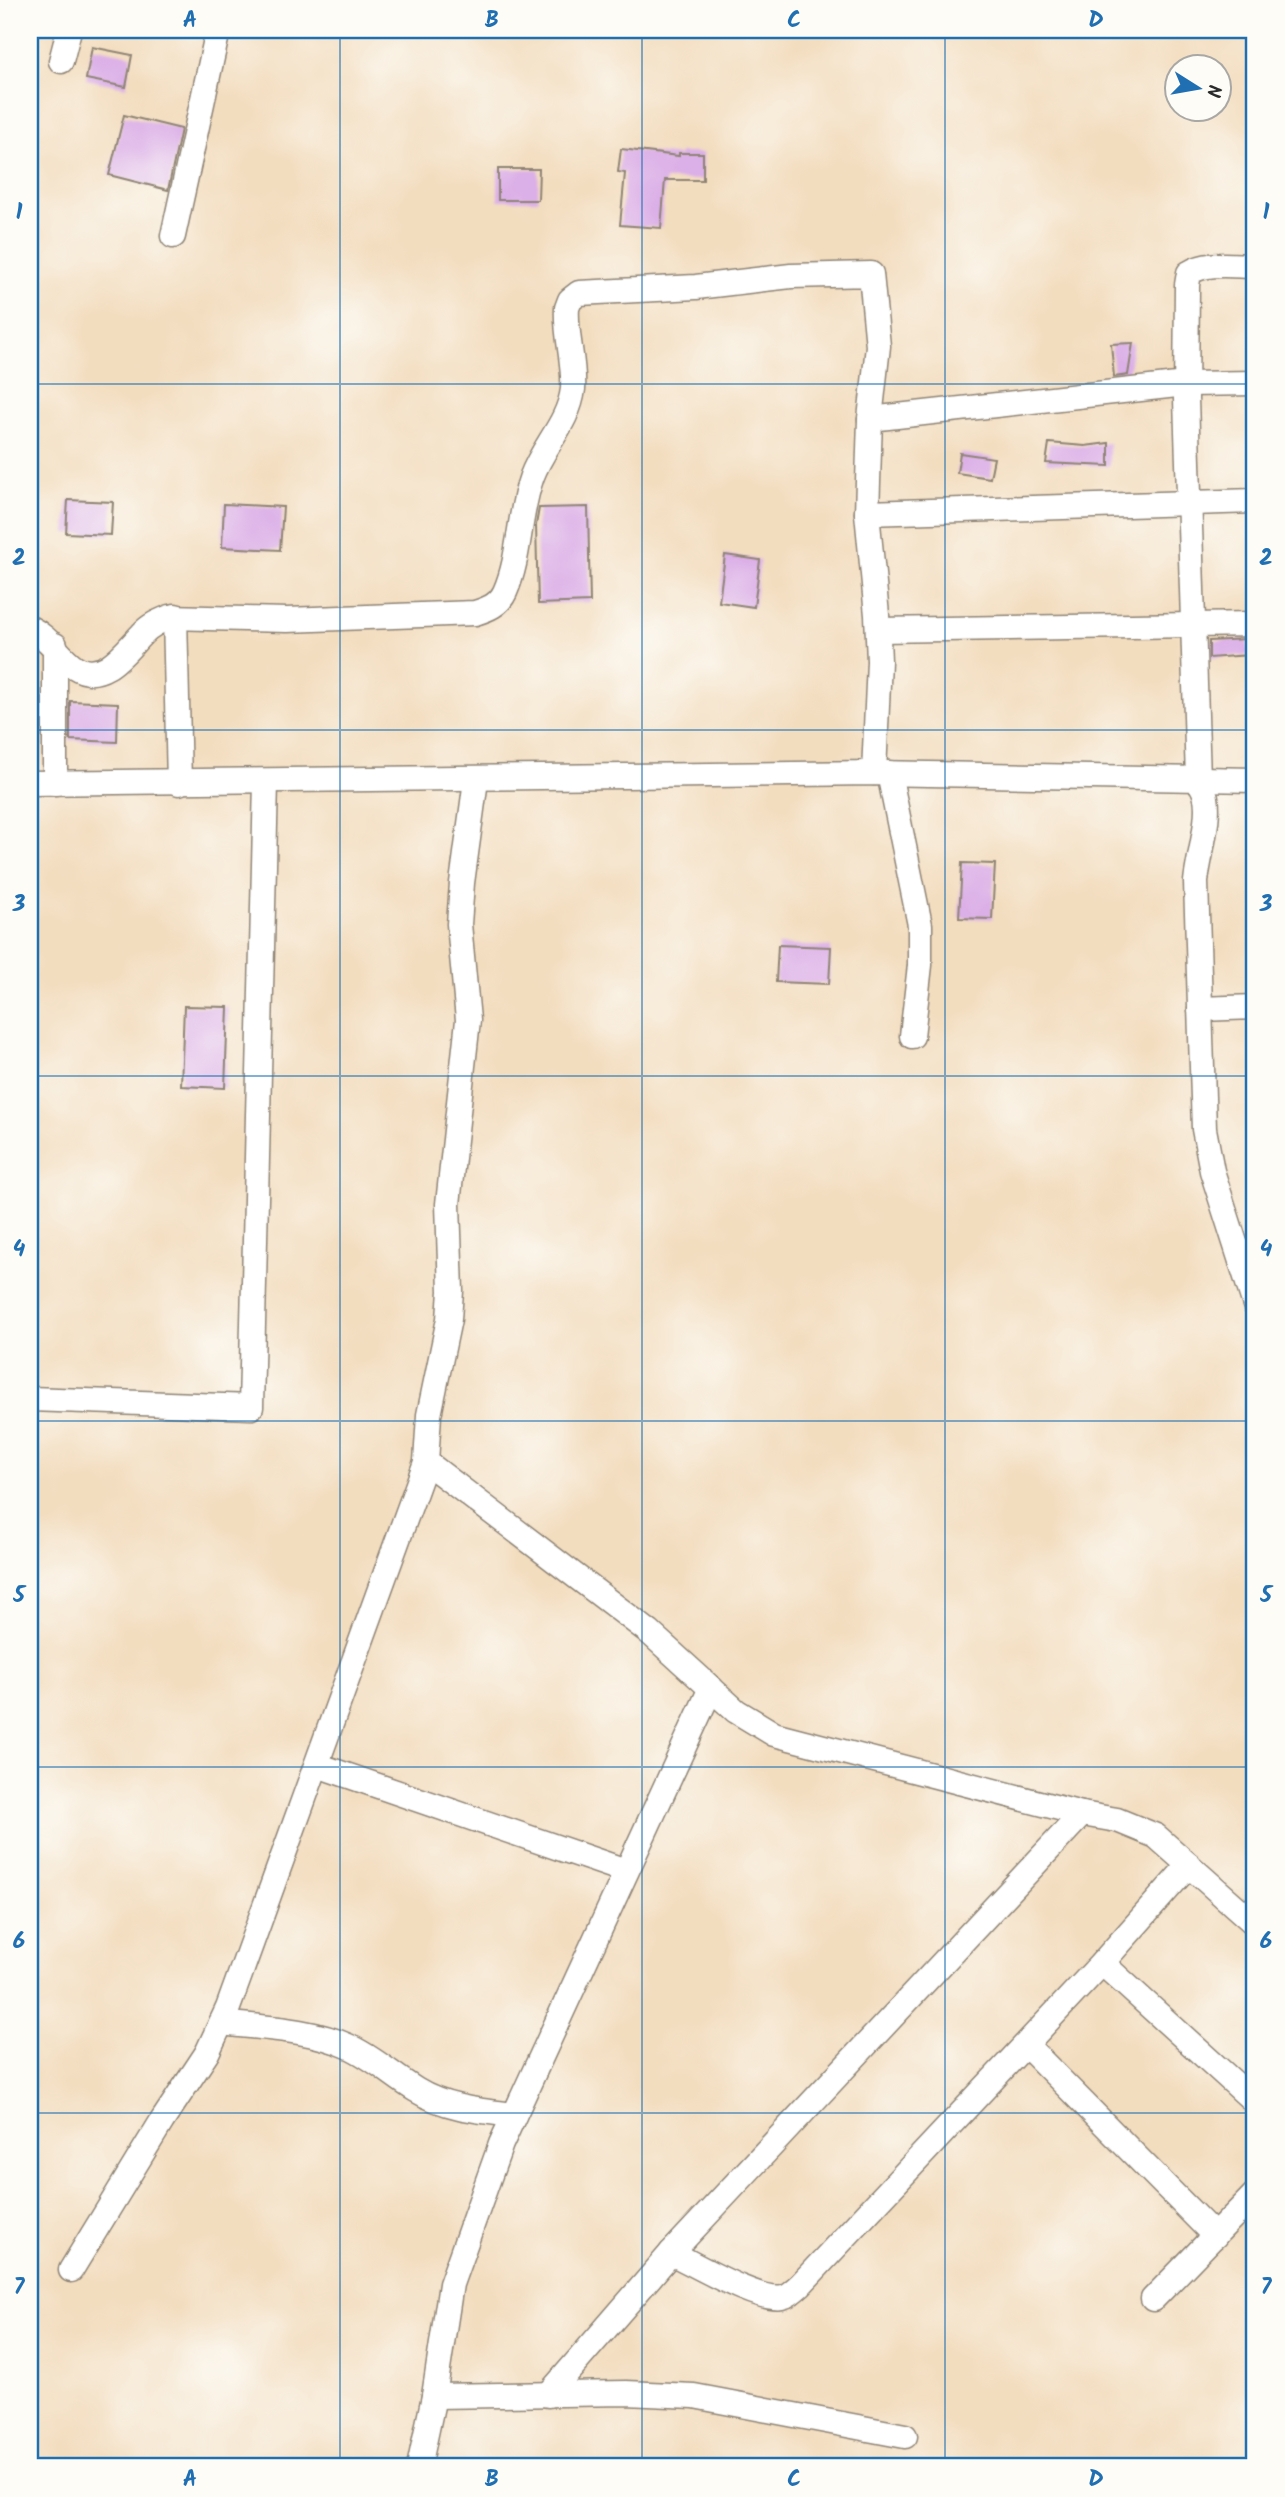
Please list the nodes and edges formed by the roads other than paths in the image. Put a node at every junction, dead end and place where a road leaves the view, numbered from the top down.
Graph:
1 (69, 30) edge
2 (218, 30) edge
3 (61, 61) dead end
4 (173, 236) dead end
5 (1255, 266) edge
6 (1255, 383) edge
7 (1186, 384) junction
8 (870, 419) junction
9 (1255, 501) edge
10 (1189, 502) junction
11 (867, 513) junction
12 (175, 616) junction
13 (1193, 623) junction
14 (1255, 624) edge
15 (30, 628) edge
16 (878, 630) junction
17 (55, 645) junction
18 (881, 773) junction
19 (476, 779) junction
20 (1198, 779) junction
21 (1255, 780) edge
22 (179, 782) junction
23 (266, 782) junction
24 (30, 783) edge
25 (55, 783) junction
26 (1255, 1007) edge
27 (1200, 1009) junction
28 (912, 1036) dead end
29 (1254, 1294) edge
30 (30, 1399) edge
31 (426, 1462) junction
32 (711, 1688) junction
33 (317, 1765) junction
34 (1082, 1814) junction
35 (1189, 1865) junction
36 (626, 1871) junction
37 (1255, 1925) edge
38 (1102, 1963) junction
39 (221, 2023) junction
40 (1026, 2045) junction
41 (1255, 2102) edge
42 (514, 2115) junction
43 (1255, 2194) edge
44 (1214, 2236) junction
45 (671, 2253) junction
46 (71, 2270) dead end
47 (1153, 2299) dead end
48 (548, 2395) junction
49 (434, 2396) junction
50 (905, 2436) dead end
51 (419, 2467) edge

1 - 3 street
2 - 4 street
5 - 7 street
6 - 7 street
7 - 8 street
7 - 10 street
8 - 11 street
8 - 12 street
9 - 10 street
10 - 11 street
10 - 13 street
11 - 16 street
12 - 17 street
12 - 22 street
13 - 14 street
13 - 16 street
13 - 20 street
15 - 17 street
16 - 18 street
17 - 25 street
18 - 19 street
18 - 20 street
18 - 28 street
19 - 23 street
19 - 31 street
20 - 21 street
20 - 27 street
22 - 23 street
22 - 25 street
23 - 30 street
24 - 25 street
26 - 27 street
27 - 29 street
31 - 32 street
31 - 33 street
32 - 34 street
32 - 36 street
33 - 36 street
33 - 39 street
34 - 35 street
34 - 45 street
35 - 37 street
35 - 38 street
36 - 42 street
38 - 40 street
38 - 41 street
39 - 42 street
39 - 46 street
40 - 44 street
40 - 45 street
42 - 49 street
43 - 44 street
44 - 47 street
45 - 48 street
48 - 49 street
48 - 50 street
49 - 51 street

